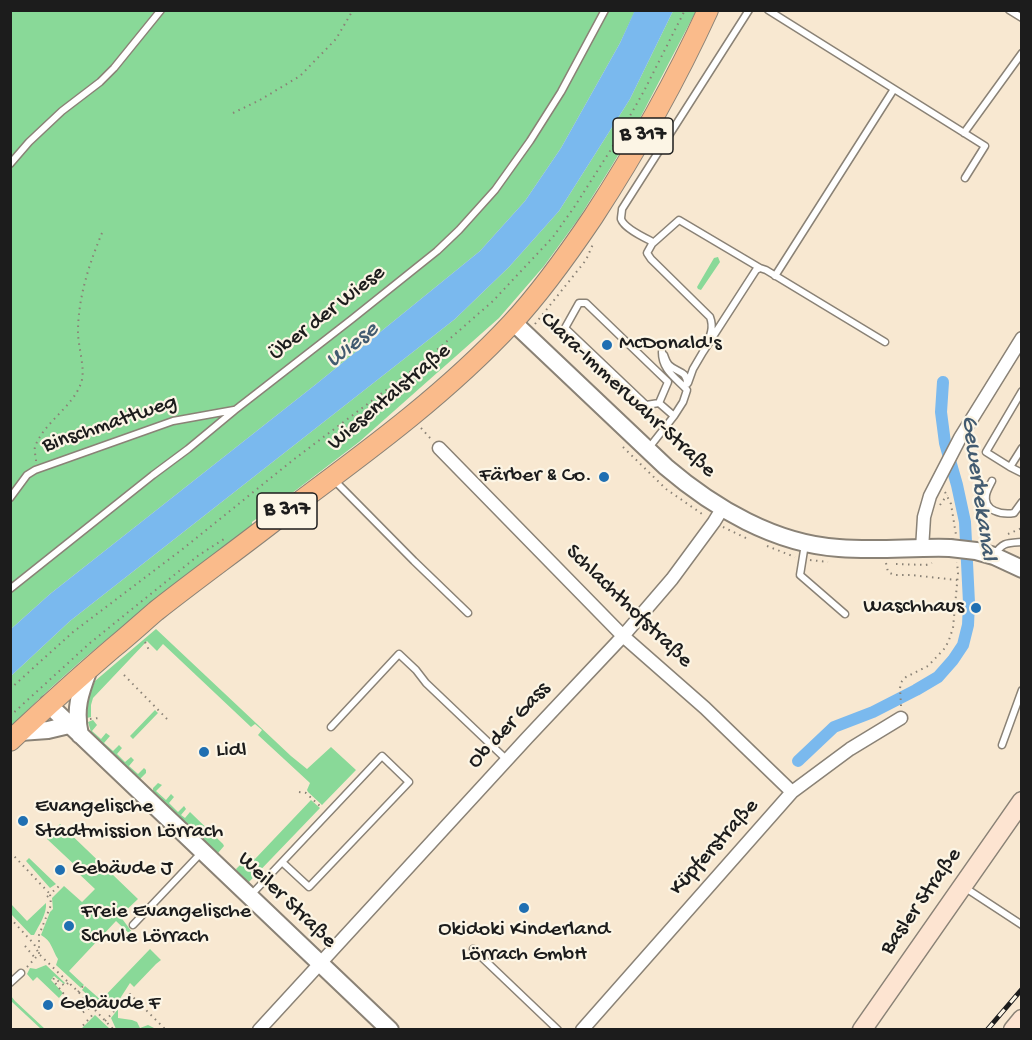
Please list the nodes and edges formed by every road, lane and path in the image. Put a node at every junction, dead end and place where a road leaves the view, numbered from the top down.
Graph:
1 (161, 10) edge
2 (353, 10) edge
3 (605, 10) edge
4 (685, 10) edge
5 (708, 10) edge
6 (749, 10) edge
7 (768, 10) edge
8 (1009, 10) edge
9 (1022, 18) edge
10 (1022, 53) edge
11 (894, 89) junction
12 (233, 113) dead end
13 (964, 133) junction
14 (10, 164) edge
15 (966, 178) dead end
16 (102, 233) dead end
17 (652, 244) junction
18 (760, 268) junction
19 (775, 276) junction
20 (513, 322) junction
21 (885, 342) dead end
22 (1020, 346) edge
23 (703, 352) junction
24 (687, 387) junction
25 (1022, 391) edge
26 (658, 403) junction
27 (235, 410) junction
28 (410, 416) junction
29 (674, 416) junction
30 (439, 448) joint
31 (1022, 448) edge
32 (648, 450) junction
33 (1010, 467) junction
34 (34, 470) junction
35 (1022, 473) edge
36 (332, 478) junction
37 (938, 478) junction
38 (992, 481) dead end
39 (947, 495) junction
40 (10, 498) edge
41 (1022, 502) edge
42 (939, 506) dead end
43 (722, 509) junction
44 (1022, 542) edge
45 (805, 544) junction
46 (922, 549) junction
47 (954, 550) junction
48 (994, 556) junction
49 (886, 563) dead end
50 (1022, 569) edge
51 (957, 580) junction
52 (10, 589) edge
53 (468, 613) dead end
54 (845, 614) dead end
55 (623, 636) junction
56 (89, 669) junction
57 (124, 675) dead end
58 (10, 689) edge
59 (1022, 690) edge
60 (1020, 700) edge
61 (25, 702) dead end
62 (48, 705) junction
63 (901, 713) joint
64 (99, 718) dead end
65 (91, 719) dead end
66 (169, 721) dead end
67 (331, 727) dead end
68 (14, 730) edge
69 (75, 730) junction
70 (1002, 745) dead end
71 (507, 760) junction
72 (299, 792) dead end
73 (792, 792) junction
74 (1022, 801) edge
75 (328, 813) junction
76 (202, 851) junction
77 (10, 859) edge
78 (282, 862) junction
79 (58, 886) dead end
80 (962, 886) junction
81 (50, 894) junction
82 (249, 896) junction
83 (44, 900) dead end
84 (10, 918) edge
85 (133, 925) dead end
86 (1022, 925) edge
87 (25, 946) dead end
88 (473, 950) dead end
89 (39, 954) junction
90 (35, 958) junction
91 (320, 964) junction
92 (21, 973) joint
93 (68, 982) junction
94 (10, 983) edge
95 (84, 986) dead end
96 (78, 992) junction
97 (93, 1006) junction
98 (96, 1011) junction
99 (1022, 1019) edge
100 (105, 1021) junction
101 (79, 1029) edge
102 (114, 1029) edge
103 (166, 1029) edge
104 (259, 1029) edge
105 (390, 1029) edge
106 (558, 1029) edge
107 (582, 1029) edge
108 (862, 1029) edge
109 (1013, 1029) edge

1 - 14 lane
2 - 12 path
3 - 27 lane, Über der Wiese
4 - 58 path
5 - 20 main road, Wiesentalstraße / B 317
6 - 17 lane
7 - 11 lane
8 - 9 lane
10 - 13 lane
11 - 13 lane
11 - 19 lane
13 - 15 lane
16 - 34 path
17 - 18 lane
17 - 23 lane
18 - 19 lane
18 - 23 lane
19 - 21 lane
20 - 28 main road, Wiesentalstraße / B 317
20 - 32 street, Clara-Immerwahr-Straße
22 - 37 street
23 - 24 lane
24 - 24 lane
24 - 29 lane
25 - 33 lane
26 - 26 lane
26 - 29 lane
27 - 34 lane, Binschmattweg
27 - 52 lane, Über der Wiese
28 - 30 path
28 - 36 main road, Wiesentalstraße / B 317
29 - 32 lane
30 - 55 street, Schlachthofstraße
31 - 33 lane
32 - 43 street, Clara-Immerwahr-Straße
33 - 35 lane
34 - 40 lane, Binschmattweg
36 - 53 lane
36 - 56 main road, Wiesentalstraße / B 317
37 - 39 path
37 - 46 street
38 - 41 lane
39 - 42 path
39 - 47 path
43 - 45 street, Clara-Immerwahr-Straße
43 - 55 street, Ob der Gass
44 - 48 lane
45 - 46 street, Clara-Immerwahr-Straße
45 - 54 lane
46 - 47 street, Clara-Immerwahr-Straße
47 - 48 street, Clara-Immerwahr-Straße, bridge
47 - 51 path
48 - 50 street, Clara-Immerwahr-Straße
49 - 51 path
51 - 63 path
55 - 71 street, Ob der Gass
55 - 73 street, Schlachthofstraße
56 - 62 main road, Wiesentalstraße / B 317
56 - 69 street
57 - 66 path
59 - 60 lane
60 - 70 lane
61 - 68 path
62 - 68 main road, Wiesentalstraße / B 317
62 - 69 street, Weiler Straße
63 - 73 street, Küpferstraße
64 - 65 path
67 - 71 lane
68 - 69 street
69 - 76 street, Weiler Straße
71 - 91 street, Ob der Gass
72 - 75 path
73 - 107 street, Küpferstraße
74 - 80 main road, Basler Straße
75 - 78 lane
75 - 78 lane
76 - 82 street, Weiler Straße
76 - 85 lane
77 - 81 path
78 - 82 lane
79 - 81 path
80 - 86 lane
80 - 108 main road, Basler Straße
81 - 83 path
81 - 89 path
82 - 91 street, Weiler Straße
84 - 89 path
87 - 90 path
88 - 106 lane
89 - 90 path
89 - 93 path
90 - 92 path
91 - 104 street, Ob der Gass
91 - 105 street, Weiler Straße
92 - 94 lane
93 - 96 path
93 - 97 path
95 - 96 path
96 - 97 path
97 - 98 path
98 - 100 path
98 - 101 path
99 - 109 main road
100 - 102 path
100 - 103 path

